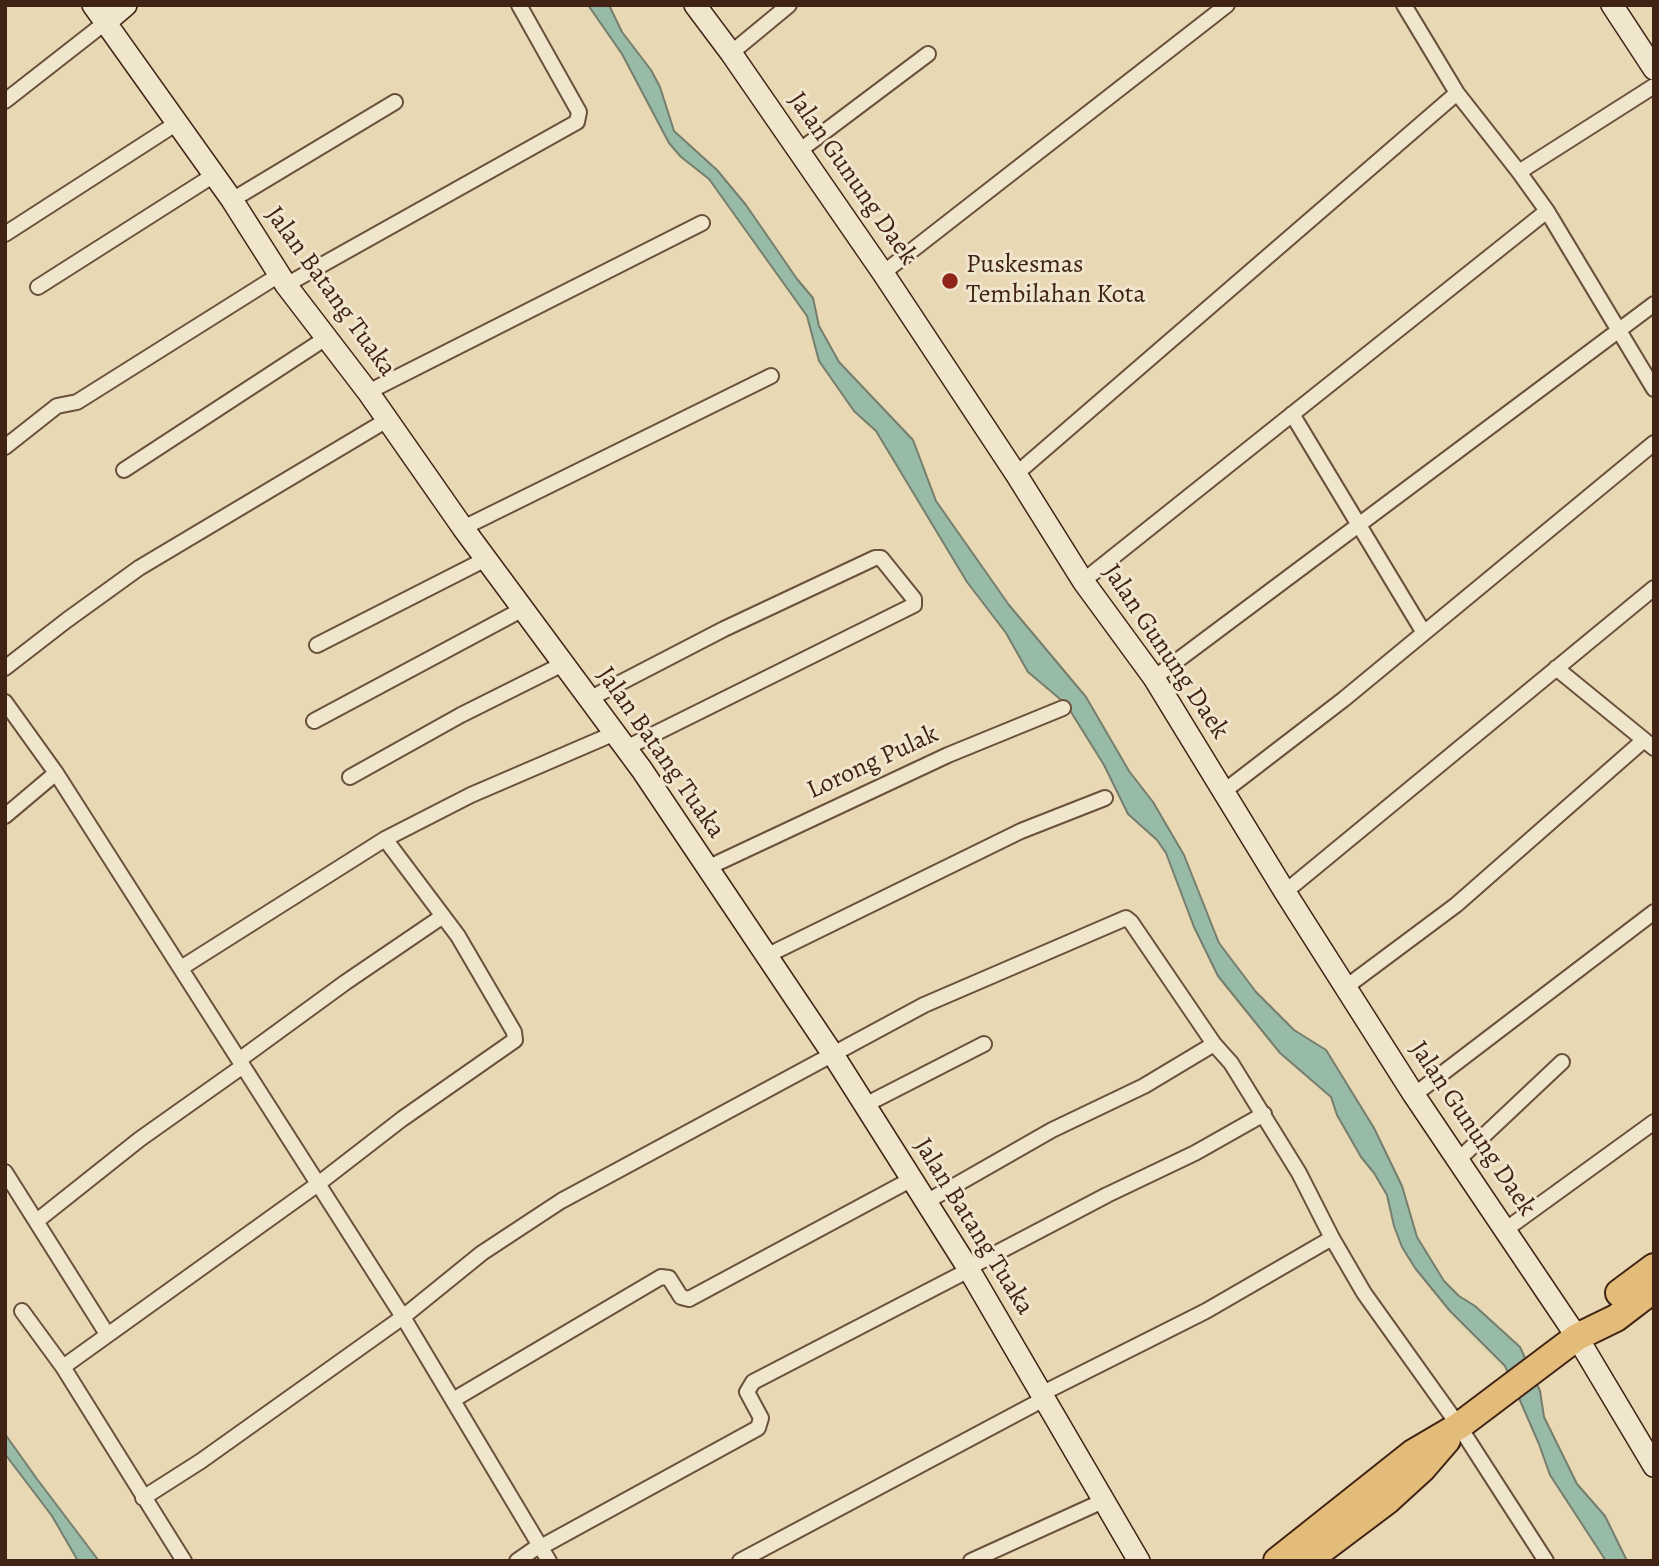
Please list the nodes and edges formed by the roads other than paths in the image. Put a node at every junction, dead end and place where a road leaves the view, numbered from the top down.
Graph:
1 (126, 5) edge
2 (519, 5) edge
3 (695, 5) edge
4 (789, 5) edge
5 (1227, 5) edge
6 (1404, 5) edge
7 (1612, 5) edge
8 (100, 14) edge
9 (731, 53) junction
10 (928, 54) dead end
11 (1654, 69) edge
12 (1654, 86) edge
13 (1457, 93) junction
14 (5, 100) edge
15 (395, 102) dead end
16 (177, 124) junction
17 (799, 151) junction
18 (1520, 172) junction
19 (214, 175) junction
20 (232, 201) junction
21 (1547, 211) junction
22 (702, 223) dead end
23 (5, 234) edge
24 (883, 272) junction
25 (283, 280) junction
26 (38, 287) dead end
27 (1654, 304) edge
28 (1619, 328) junction
29 (326, 338) junction
30 (771, 376) dead end
31 (1654, 389) edge
32 (368, 392) junction
33 (1292, 414) junction
34 (387, 420) junction
35 (1654, 443) edge
36 (5, 447) edge
37 (124, 470) dead end
38 (1016, 474) junction
39 (1358, 524) junction
40 (463, 528) junction
41 (486, 559) junction
42 (1083, 581) junction
43 (1654, 589) edge
44 (523, 609) junction
45 (1424, 633) junction
46 (317, 645) dead end
47 (564, 664) junction
48 (5, 668) edge
49 (1556, 668) junction
50 (1154, 678) junction
51 (589, 699) junction
52 (5, 702) edge
53 (1063, 708) dead end
54 (314, 721) dead end
55 (620, 741) junction
56 (1649, 744) edge
57 (57, 773) junction
58 (350, 777) dead end
59 (1223, 792) junction
60 (1105, 797) dead end
61 (5, 816) edge
62 (385, 839) junction
63 (706, 867) junction
64 (1285, 892) junction
65 (1654, 912) edge
66 (443, 916) junction
67 (766, 956) junction
68 (181, 968) junction
69 (1346, 987) junction
70 (984, 1044) dead end
71 (1214, 1044) junction
72 (832, 1053) junction
73 (1562, 1062) dead end
74 (241, 1063) junction
75 (1414, 1094) junction
76 (865, 1105) junction
77 (1264, 1114) junction
78 (1654, 1122) edge
79 (1458, 1160) junction
80 (5, 1172) edge
81 (912, 1179) junction
82 (318, 1184) junction
83 (926, 1202) junction
84 (38, 1220) junction
85 (1505, 1230) junction
86 (1332, 1238) junction
87 (1654, 1266) edge
88 (968, 1269) junction
89 (1654, 1289) edge
90 (1611, 1310) junction
91 (22, 1311) dead end
92 (403, 1317) junction
93 (107, 1334) junction
94 (1577, 1337) junction
95 (62, 1367) junction
96 (1043, 1396) junction
97 (453, 1400) junction
98 (1459, 1426) junction
99 (1651, 1453) edge
100 (1418, 1461) junction
101 (143, 1497) junction
102 (1103, 1500) junction
103 (540, 1546) junction
104 (184, 1561) edge
105 (517, 1561) edge
106 (549, 1561) edge
107 (740, 1561) edge
108 (971, 1561) edge
109 (1139, 1561) edge
110 (1277, 1561) edge
111 (1307, 1561) edge
112 (1546, 1561) edge

1 - 8 street
2 - 25 street
3 - 9 street, Jalan Gunung Daek
4 - 9 street
5 - 24 street
6 - 13 street
7 - 11 street
8 - 14 street
8 - 16 street, Jalan Batang Tuaka
9 - 17 street, Jalan Gunung Daek
10 - 17 street
12 - 18 street
13 - 18 street
13 - 38 street
15 - 20 street
16 - 19 street, Jalan Batang Tuaka
16 - 23 street
17 - 24 street, Jalan Gunung Daek
18 - 21 street
19 - 20 street, Jalan Batang Tuaka
19 - 26 street
20 - 25 street, Jalan Batang Tuaka
21 - 28 street
21 - 33 street
22 - 32 street
24 - 38 street, Jalan Gunung Daek
25 - 29 street, Jalan Batang Tuaka
25 - 36 street
27 - 28 street
28 - 31 street
28 - 39 street
29 - 32 street, Jalan Batang Tuaka
29 - 37 street
30 - 40 street
32 - 34 street, Jalan Batang Tuaka
33 - 39 street
33 - 42 street
34 - 40 street, Jalan Batang Tuaka
34 - 48 street
35 - 45 street
38 - 42 street, Jalan Gunung Daek
39 - 45 street
39 - 50 street
40 - 41 street, Jalan Batang Tuaka
41 - 44 street, Jalan Batang Tuaka
41 - 46 street
42 - 50 street, Jalan Gunung Daek
43 - 49 street
44 - 47 street, Jalan Batang Tuaka
44 - 54 street
45 - 59 street
47 - 51 street, Jalan Batang Tuaka
47 - 58 street
49 - 56 street
49 - 64 street
50 - 59 street, Jalan Gunung Daek
51 - 55 street, Jalan Batang Tuaka
51 - 55 street
52 - 57 street
53 - 63 street, Lorong Pulak
55 - 62 street
55 - 63 street, Jalan Batang Tuaka
56 - 69 street
57 - 61 street
57 - 68 street
59 - 64 street, Jalan Gunung Daek
60 - 67 street
62 - 66 street
62 - 68 street
63 - 67 street, Jalan Batang Tuaka
64 - 69 street, Jalan Gunung Daek
65 - 75 street
66 - 74 street
66 - 82 street
67 - 72 street, Jalan Batang Tuaka
68 - 74 street
69 - 75 street, Jalan Gunung Daek
70 - 76 street
71 - 72 street
71 - 77 street
71 - 83 street
72 - 76 street, Jalan Batang Tuaka
72 - 92 street
73 - 79 street
74 - 82 street
74 - 84 street
75 - 79 street, Jalan Gunung Daek
76 - 81 street, Jalan Batang Tuaka
77 - 86 street
77 - 88 street
78 - 85 street
79 - 85 street, Jalan Gunung Daek
80 - 84 street
81 - 83 street, Jalan Batang Tuaka
81 - 97 street
82 - 92 street
82 - 93 street
83 - 88 street, Jalan Batang Tuaka
84 - 93 street
85 - 94 street, Jalan Gunung Daek
86 - 96 street
86 - 98 street
87 - 90 highway
88 - 96 street, Jalan Batang Tuaka
88 - 103 street
89 - 90 highway
90 - 94 highway
91 - 95 street
92 - 97 street
92 - 101 street
93 - 95 street
94 - 98 highway
94 - 99 street, Jalan Gunung Daek
95 - 101 street
96 - 102 street, Jalan Batang Tuaka
96 - 107 street
97 - 103 street
98 - 100 highway
98 - 112 street
100 - 110 highway
100 - 111 highway
101 - 104 street
102 - 108 street
102 - 109 street, Jalan Batang Tuaka
103 - 105 street
103 - 106 street

